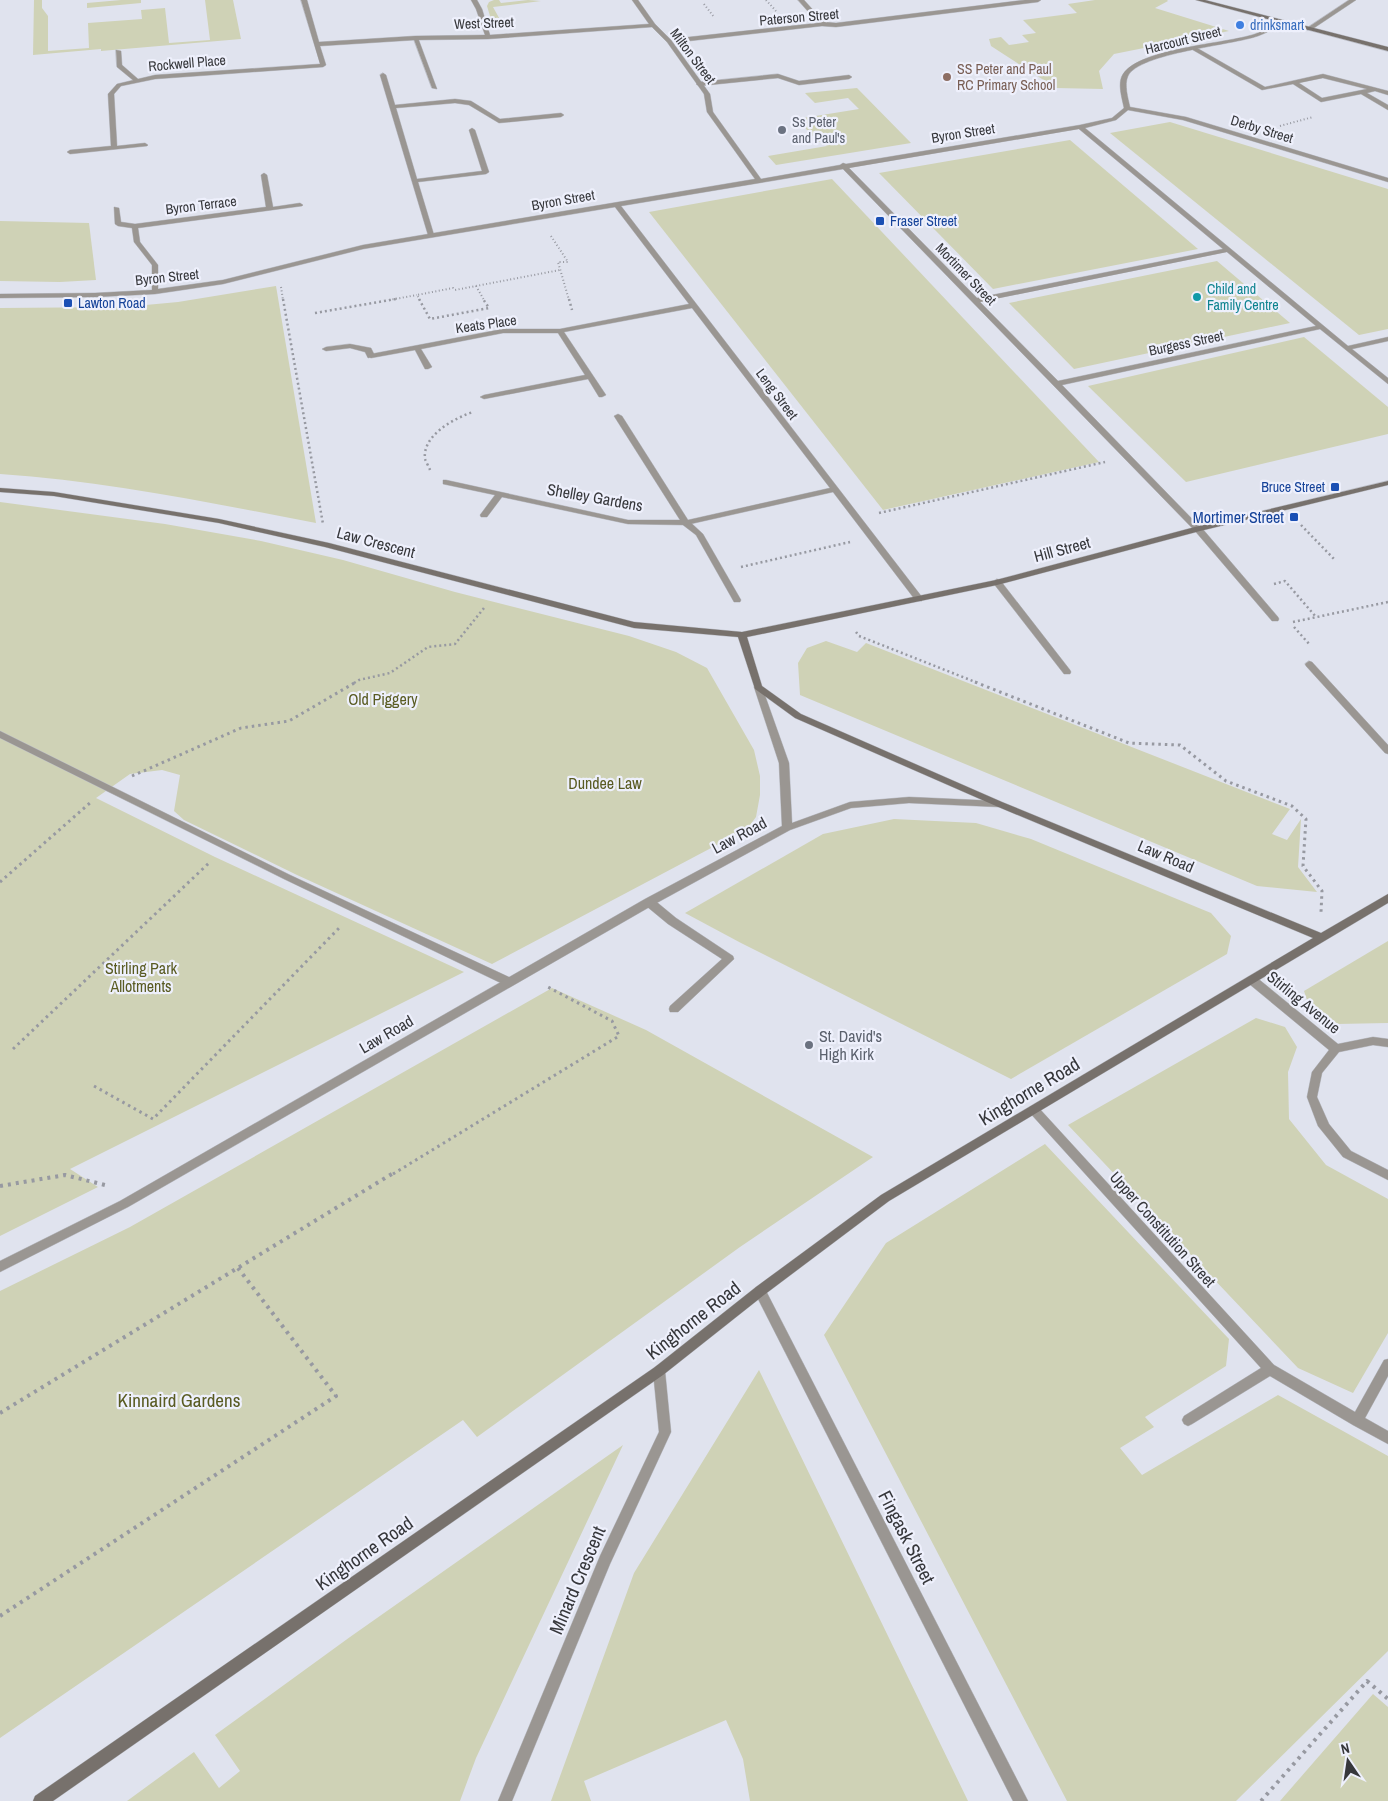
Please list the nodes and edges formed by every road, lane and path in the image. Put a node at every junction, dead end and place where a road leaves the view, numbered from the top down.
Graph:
1 (304, 0) edge
2 (474, 0) edge
3 (635, 0) edge
4 (801, 0) edge
5 (1038, 0) edge
6 (1199, 0) edge
7 (1353, 0) edge
8 (1028, 1) edge
9 (1280, 22) junction
10 (653, 24) junction
11 (822, 24) junction
12 (1310, 29) junction
13 (488, 37) junction
14 (415, 38) junction
15 (680, 40) dead end
16 (317, 44) junction
17 (1195, 49) junction
18 (1388, 49) edge
19 (118, 51) dead end
20 (383, 75) dead end
21 (849, 77) dead end
22 (136, 80) junction
23 (1293, 82) junction
24 (699, 84) junction
25 (435, 88) dead end
26 (1377, 89) junction
27 (1362, 92) junction
28 (1388, 93) edge
29 (393, 107) junction
30 (1127, 108) junction
31 (1388, 108) edge
32 (562, 115) dead end
33 (1080, 127) junction
34 (472, 130) dead end
35 (145, 145) dead end
36 (114, 148) junction
37 (70, 152) dead end
38 (843, 165) junction
39 (264, 175) dead end
40 (758, 179) junction
41 (1388, 180) edge
42 (415, 181) junction
43 (616, 204) junction
44 (300, 205) dead end
45 (116, 208) dead end
46 (270, 209) junction
47 (136, 226) junction
48 (547, 230) dead end
49 (431, 235) junction
50 (1229, 250) junction
51 (278, 270) junction
52 (560, 270) junction
53 (476, 286) junction
54 (156, 292) junction
55 (417, 295) junction
56 (0, 296) edge
57 (975, 301) junction
58 (694, 306) junction
59 (315, 313) dead end
60 (1321, 326) junction
61 (578, 328) junction
62 (560, 331) junction
63 (1388, 338) edge
64 (417, 348) junction
65 (1347, 348) junction
66 (326, 350) dead end
67 (428, 368) dead end
68 (590, 376) junction
69 (1388, 382) edge
70 (1056, 384) junction
71 (602, 395) dead end
72 (484, 398) joint
73 (618, 416) dead end
74 (1128, 457) junction
75 (446, 482) joint
76 (1388, 483) edge
77 (834, 489) junction
78 (0, 490) edge
79 (500, 494) junction
80 (1285, 508) junction
81 (484, 515) dead end
82 (857, 518) junction
83 (686, 522) junction
84 (1198, 529) junction
85 (871, 537) junction
86 (326, 545) junction
87 (1334, 559) dead end
88 (721, 572) junction
89 (997, 582) junction
90 (1249, 589) junction
91 (499, 590) junction
92 (737, 600) dead end
93 (919, 600) junction
94 (1388, 602) edge
95 (845, 615) junction
96 (1316, 617) junction
97 (1275, 619) dead end
98 (742, 635) junction
99 (1309, 664) joint
100 (1067, 672) dead end
101 (758, 687) junction
102 (0, 734) edge
103 (1388, 751) edge
104 (107, 787) junction
105 (999, 804) junction
106 (787, 828) junction
107 (226, 847) junction
108 (0, 882) edge
109 (1388, 898) edge
110 (649, 902) junction
111 (356, 910) junction
112 (1321, 937) junction
113 (530, 970) junction
114 (1252, 980) junction
115 (509, 982) junction
116 (674, 1009) dead end
117 (1388, 1043) edge
118 (13, 1049) dead end
119 (1336, 1049) junction
120 (94, 1086) dead end
121 (1034, 1110) junction
122 (1388, 1175) edge
123 (0, 1186) edge
124 (112, 1186) dead end
125 (0, 1267) edge
126 (238, 1268) junction
127 (760, 1291) junction
128 (1388, 1364) edge
129 (1270, 1369) junction
130 (659, 1371) junction
131 (0, 1413) edge
132 (1188, 1420) dead end
133 (1357, 1421) junction
134 (1388, 1438) edge
135 (0, 1616) edge
136 (1388, 1699) edge
137 (40, 1801) edge
138 (505, 1801) edge
139 (1020, 1801) edge
140 (1261, 1801) edge

1 - 16 street
2 - 13 street
3 - 10 street, Milton Street
4 - 11 street
5 - 8 street, Paterson Street
6 - 9 street
7 - 12 street
8 - 11 street, Paterson Street
9 - 12 street
9 - 17 street, Harcourt Street
10 - 13 street, West Street
10 - 24 street, Milton Street
11 - 15 street, Paterson Street
12 - 18 street
13 - 14 street, West Street
14 - 16 street, West Street
14 - 25 street
16 - 22 street, Rockwell Place
17 - 23 street
17 - 30 street, Harcourt Street
19 - 22 street
20 - 29 street
21 - 24 street
22 - 36 street, Rockwell Place
23 - 26 street
23 - 27 street
24 - 40 street, Milton Street
26 - 27 street
26 - 28 street
27 - 31 street
29 - 32 street
29 - 42 street
30 - 33 street, Byron Street
30 - 41 street, Derby Street
33 - 38 street, Byron Street
33 - 50 street
34 - 42 street
35 - 36 street
36 - 37 street
38 - 40 street, Byron Street
38 - 57 street, Mortimer Street
39 - 46 street
40 - 43 street, Byron Street
42 - 49 street
43 - 49 street, Byron Street
43 - 58 street, Leng Street
44 - 46 street, Byron Terrace
45 - 47 street
46 - 47 street, Byron Terrace
47 - 54 street
48 - 52 path
49 - 51 street, Byron Street
50 - 57 street
50 - 60 street
51 - 54 street, Byron Street
51 - 86 path
52 - 53 path
52 - 61 path
53 - 55 path
53 - 55 path
54 - 56 street, Byron Street
55 - 59 path
57 - 70 street, Mortimer Street
58 - 61 street, Keats Place
58 - 77 street, Leng Street
60 - 65 street
60 - 70 street, Burgess Street
61 - 62 street, Keats Place
62 - 64 street, Keats Place
62 - 68 street
63 - 65 street
64 - 66 street, Keats Place
64 - 67 street
65 - 69 street
68 - 71 street
68 - 72 street
70 - 74 street, Mortimer Street
72 - 75 path
73 - 83 street, Shelley Gardens
74 - 82 path
74 - 84 street, Mortimer Street
75 - 79 street, Shelley Gardens
76 - 80 street, Hill Street
77 - 82 street, Leng Street
77 - 83 street, Shelley Gardens
78 - 86 street, Law Crescent
79 - 81 street
79 - 83 street, Shelley Gardens
80 - 84 street, Hill Street
80 - 87 path
82 - 85 street, Leng Street
83 - 88 street
84 - 89 street, Hill Street
84 - 90 street, Mortimer Street
85 - 88 path
85 - 93 street, Leng Street
86 - 91 street, Law Crescent
88 - 92 street
89 - 93 street, Hill Street
89 - 100 street
90 - 96 path
90 - 97 street, Mortimer Street
91 - 98 street, Law Crescent
91 - 104 path
93 - 95 street, Hill Street
94 - 96 path
95 - 98 street, Hill Street
95 - 112 path
96 - 99 path
98 - 101 street, Law Road
99 - 103 street
101 - 105 street, Law Road
101 - 106 street, Law Road
102 - 104 street
104 - 107 street
104 - 108 path
105 - 106 street, Law Road
105 - 112 street, Law Road
106 - 110 street, Law Road
107 - 111 street
107 - 118 path
109 - 112 street, Kinghorne Road
110 - 113 street, Law Road
110 - 116 street
111 - 115 street
111 - 120 path
112 - 114 street, Kinghorne Road
113 - 115 street, Law Road
113 - 126 path
114 - 119 street, Stirling Avenue
114 - 121 street, Kinghorne Road
115 - 125 street, Law Road
117 - 119 street, Stirling Avenue
119 - 122 street, Stirling Avenue
121 - 127 street, Kinghorne Road
121 - 129 street, Upper Constitution Street
123 - 124 path
126 - 131 path
126 - 135 path
127 - 130 street, Kinghorne Road
127 - 139 street, Fingask Street
128 - 133 street
129 - 132 street
129 - 133 street, Upper Constitution Street
130 - 137 street, Kinghorne Road
130 - 138 street, Minard Crescent
133 - 134 street, Upper Constitution Street
136 - 140 path

